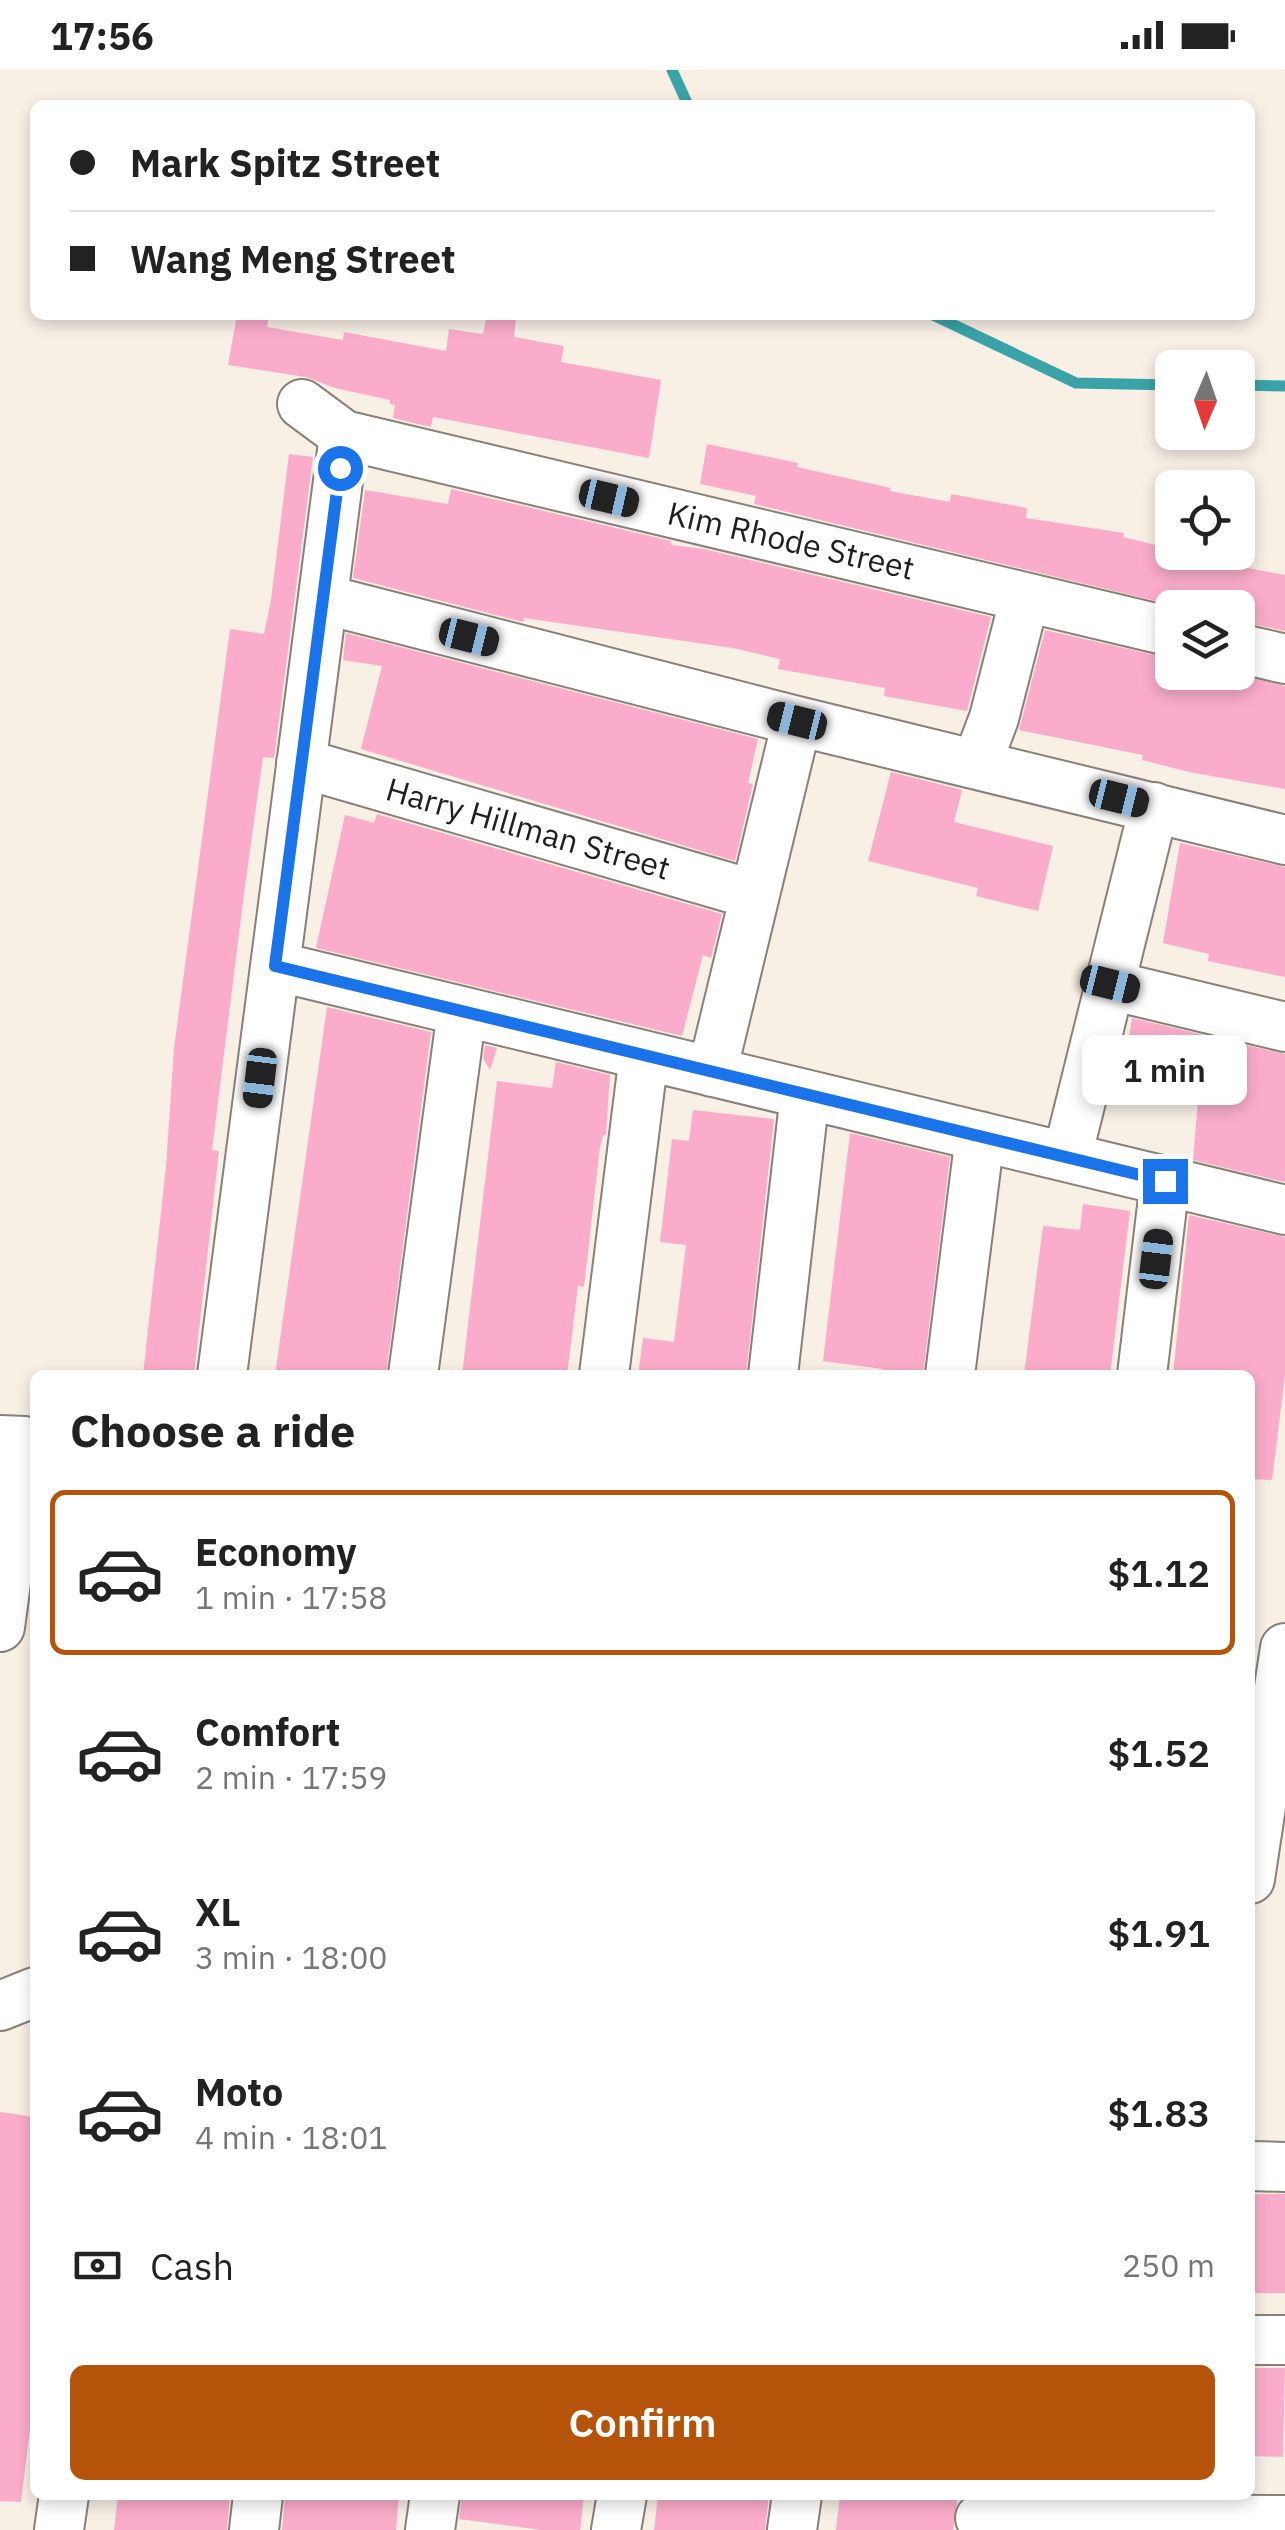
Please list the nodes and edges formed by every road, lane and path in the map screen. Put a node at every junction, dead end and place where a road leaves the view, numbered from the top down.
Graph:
1 (302, 404) dead end
2 (344, 434) junction
3 (1025, 597) junction
4 (323, 599) junction
5 (1155, 628) edge
6 (1255, 652) edge
7 (1285, 659) edge
8 (797, 721) junction
9 (977, 763) junction
10 (301, 764) junction
11 (1154, 807) junction
12 (1285, 840) edge
13 (755, 895) junction
14 (275, 966) junction
15 (1110, 984) junction
16 (462, 1011) junction
17 (1285, 1027) edge
18 (644, 1055) junction
19 (712, 1072) junction
20 (806, 1094) junction
21 (980, 1136) junction
22 (1067, 1157) junction
23 (1165, 1181) junction
24 (1285, 1210) edge
25 (223, 1370) edge
26 (414, 1370) edge
27 (605, 1370) edge
28 (774, 1370) edge
29 (951, 1370) edge
30 (1143, 1370) edge
31 (12, 1441) edge
32 (0, 1627) edge
33 (1285, 1648) edge
34 (1266, 1796) edge
35 (1255, 1853) edge
36 (30, 1966) edge
37 (0, 1977) edge
38 (30, 1994) edge
39 (0, 2006) edge
40 (1255, 2166) edge
41 (1285, 2167) edge
42 (1255, 2340) edge
43 (1285, 2340) edge
44 (63, 2500) edge
45 (257, 2500) edge
46 (434, 2500) edge
47 (621, 2500) edge
48 (796, 2500) edge
49 (980, 2514) edge
50 (1285, 2520) edge
51 (58, 2530) edge
52 (254, 2530) edge
53 (430, 2530) edge
54 (616, 2530) edge
55 (792, 2530) edge

1 - 2 street, Kim Rhode Street
2 - 3 street, Kim Rhode Street
2 - 4 street
3 - 5 street, Kim Rhode Street
3 - 9 street
4 - 8 street
4 - 10 street
6 - 7 street
8 - 9 street
8 - 13 street
9 - 11 street
10 - 13 street, Harry Hillman Street
10 - 14 street
11 - 12 street
11 - 15 street
13 - 19 street
14 - 16 street
14 - 25 street
15 - 17 street
15 - 22 street
16 - 18 street
16 - 26 street
18 - 19 street
18 - 27 street
19 - 20 street
20 - 21 street
20 - 28 street
21 - 22 street
21 - 29 street
22 - 23 street
23 - 24 street
23 - 30 street
31 - 32 street
33 - 34 street
34 - 35 street
36 - 37 street
38 - 39 street
40 - 41 street
42 - 43 street
44 - 51 street
45 - 52 street
46 - 53 street
47 - 54 street
48 - 55 street
49 - 50 street

